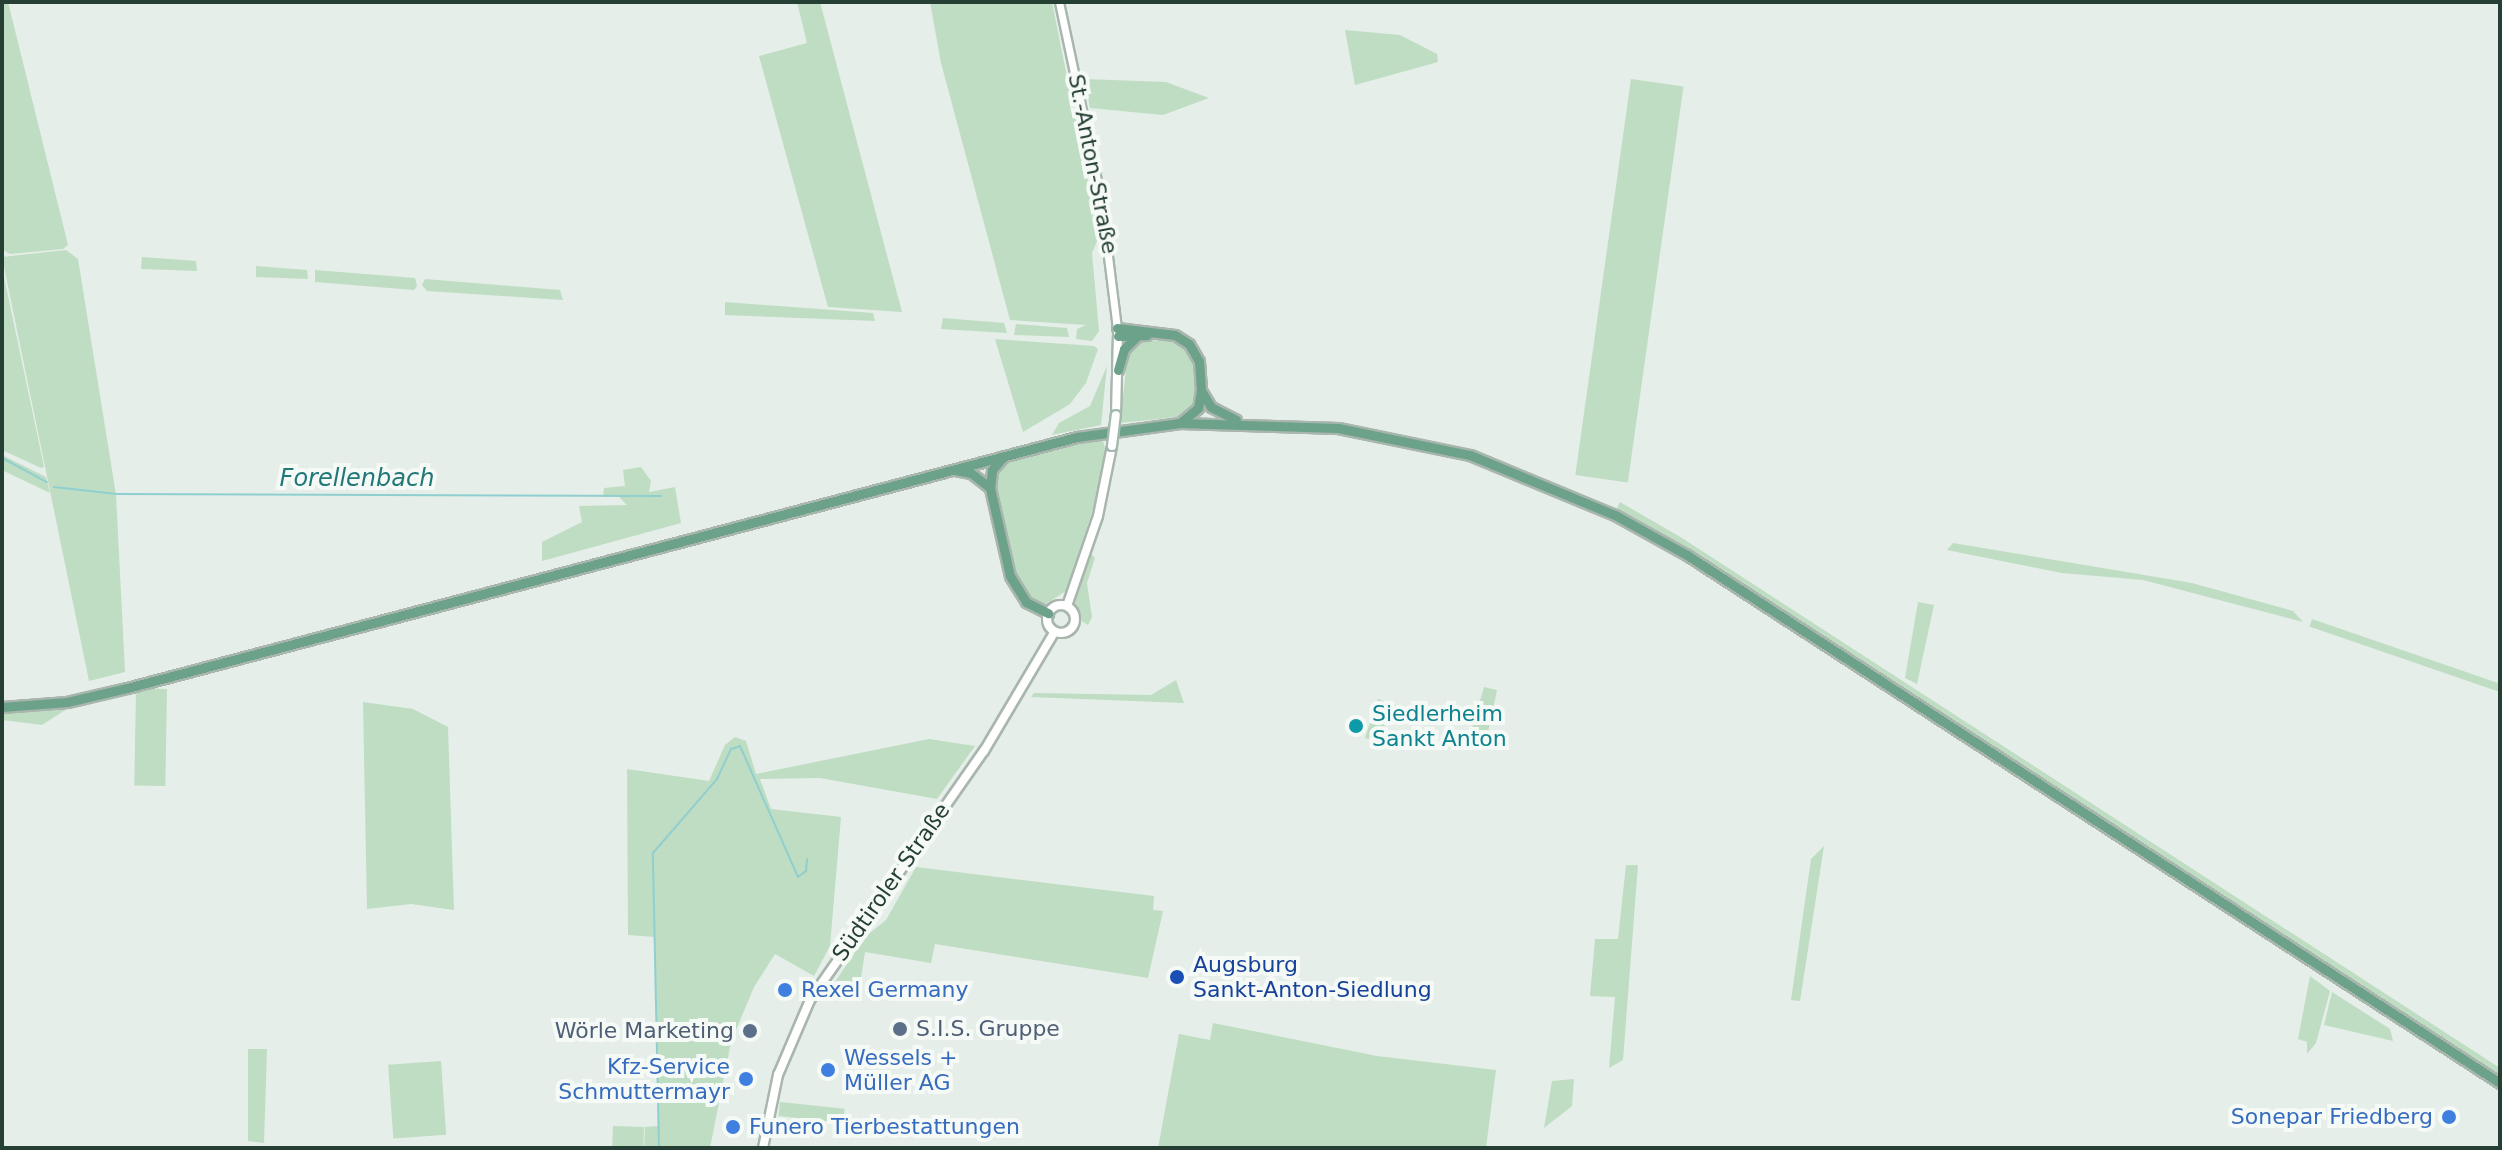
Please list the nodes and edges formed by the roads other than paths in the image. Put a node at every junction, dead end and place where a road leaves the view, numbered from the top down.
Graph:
1 (1059, 2) edge
2 (1117, 328) junction
3 (1162, 332) junction
4 (1137, 336) junction
5 (1118, 370) junction
6 (1201, 390) junction
7 (1239, 422) junction
8 (1180, 423) junction
9 (1007, 454) junction
10 (951, 470) junction
11 (990, 488) junction
12 (1067, 606) junction
13 (1048, 613) junction
14 (1055, 631) junction
15 (2, 707) edge
16 (2500, 1083) edge
17 (763, 1148) edge

1 - 2 street, St.-Anton-Straße
2 - 3 main road
2 - 4 main road
2 - 5 main road
3 - 4 main road
3 - 6 main road
4 - 5 main road
5 - 12 main road, bridge
6 - 7 main road
6 - 8 main road
7 - 8 main road
7 - 16 main road
8 - 9 main road
9 - 10 main road
9 - 11 main road
10 - 11 main road
10 - 15 main road
11 - 13 main road
12 - 13 main road
12 - 14 main road
13 - 14 main road
14 - 17 main road, Südtiroler Straße

